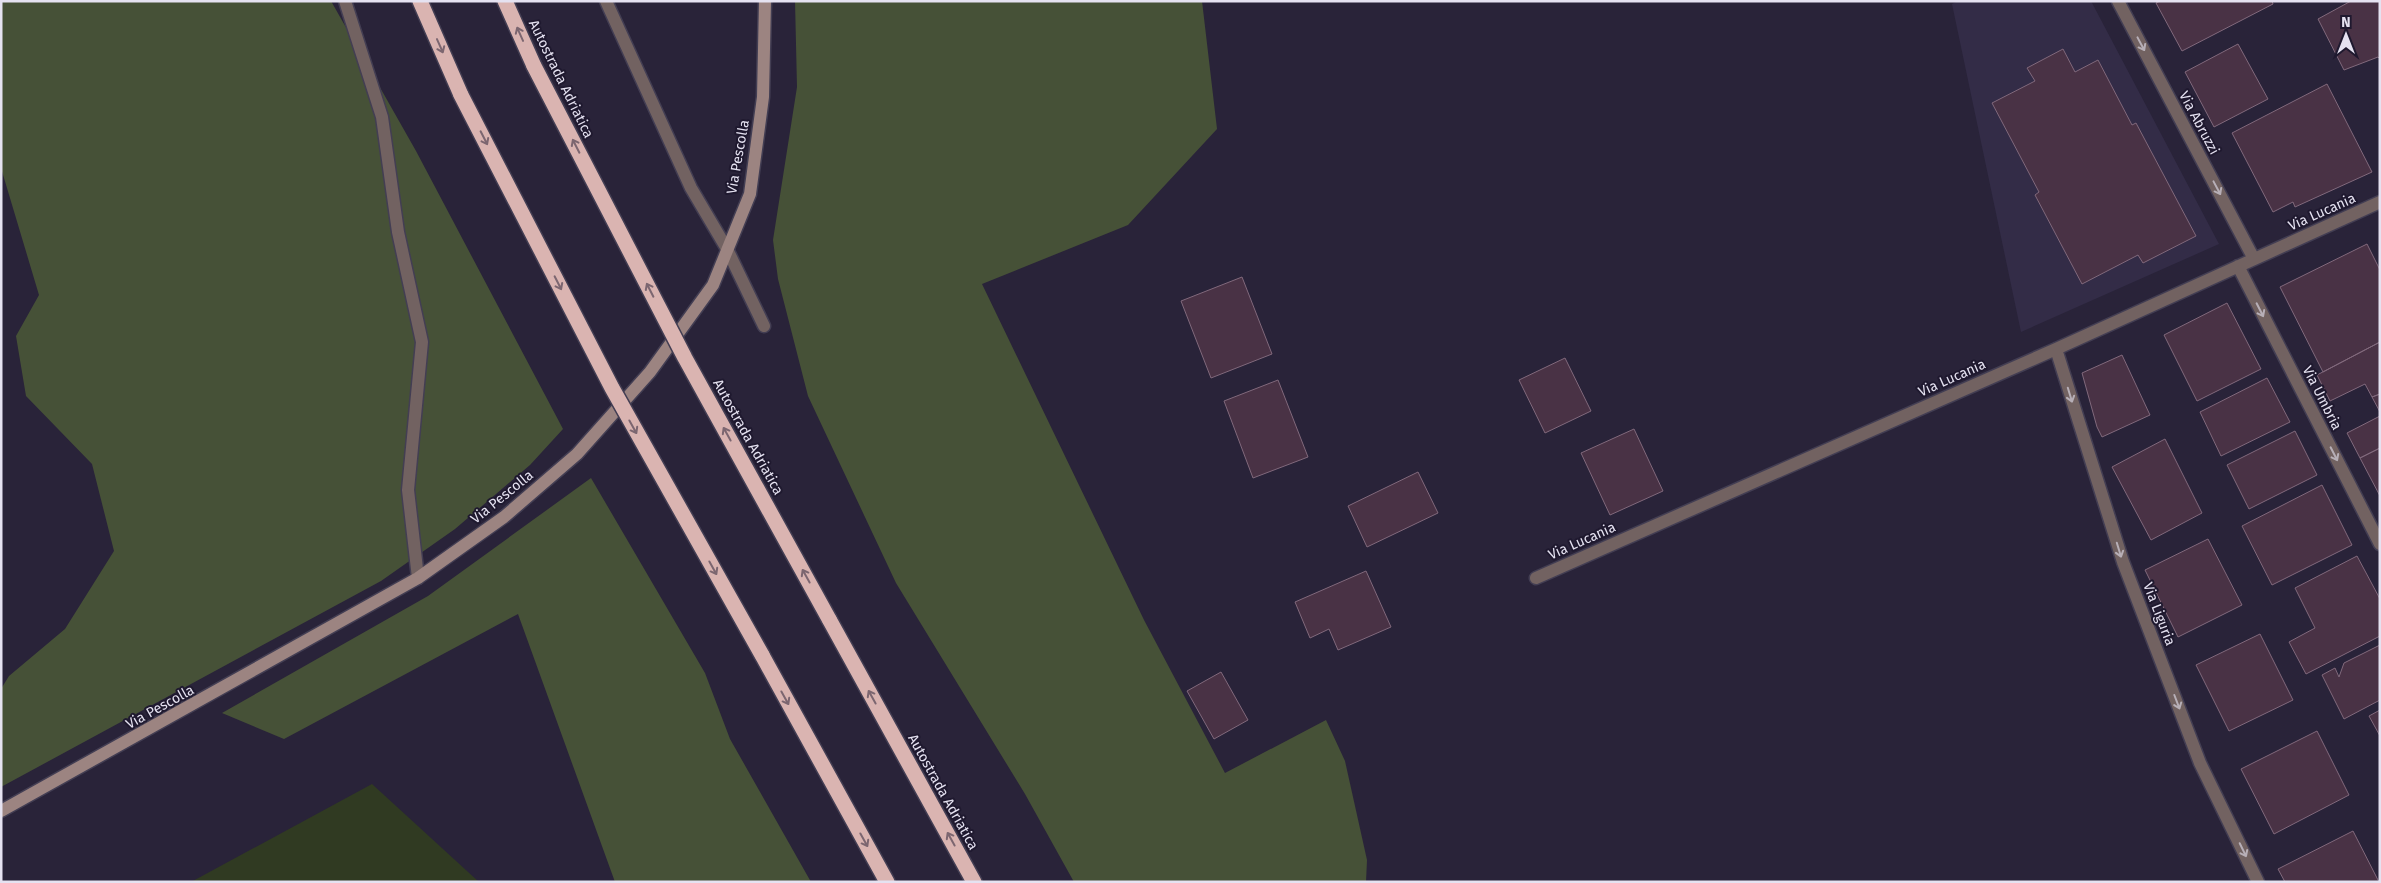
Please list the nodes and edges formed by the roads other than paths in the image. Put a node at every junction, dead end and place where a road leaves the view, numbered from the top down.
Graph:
1 (346, 1) edge
2 (420, 1) edge
3 (505, 1) edge
4 (606, 1) edge
5 (765, 1) edge
6 (2118, 1) edge
7 (2380, 202) edge
8 (727, 249) junction
9 (2254, 259) junction
10 (2238, 266) junction
11 (764, 326) dead end
12 (2056, 348) junction
13 (2380, 544) edge
14 (418, 578) junction
15 (1536, 578) dead end
16 (1, 811) edge
17 (887, 882) edge
18 (974, 882) edge
19 (2258, 882) edge

1 - 14 street
2 -> 17 highway, bridge
18 -> 3 highway, Autostrada Adriatica, bridge
4 - 8 street
5 - 8 street, Via Pescolla
6 -> 9 street, Via Abruzzi
7 - 9 street, Via Lucania
8 - 11 street
8 - 14 street, Via Pescolla
9 - 10 street, Via Lucania
10 - 12 street, Via Lucania
10 -> 13 street, Via Umbria
12 - 15 street, Via Lucania
12 -> 19 street, Via Liguria
14 - 16 street, Via Pescolla

